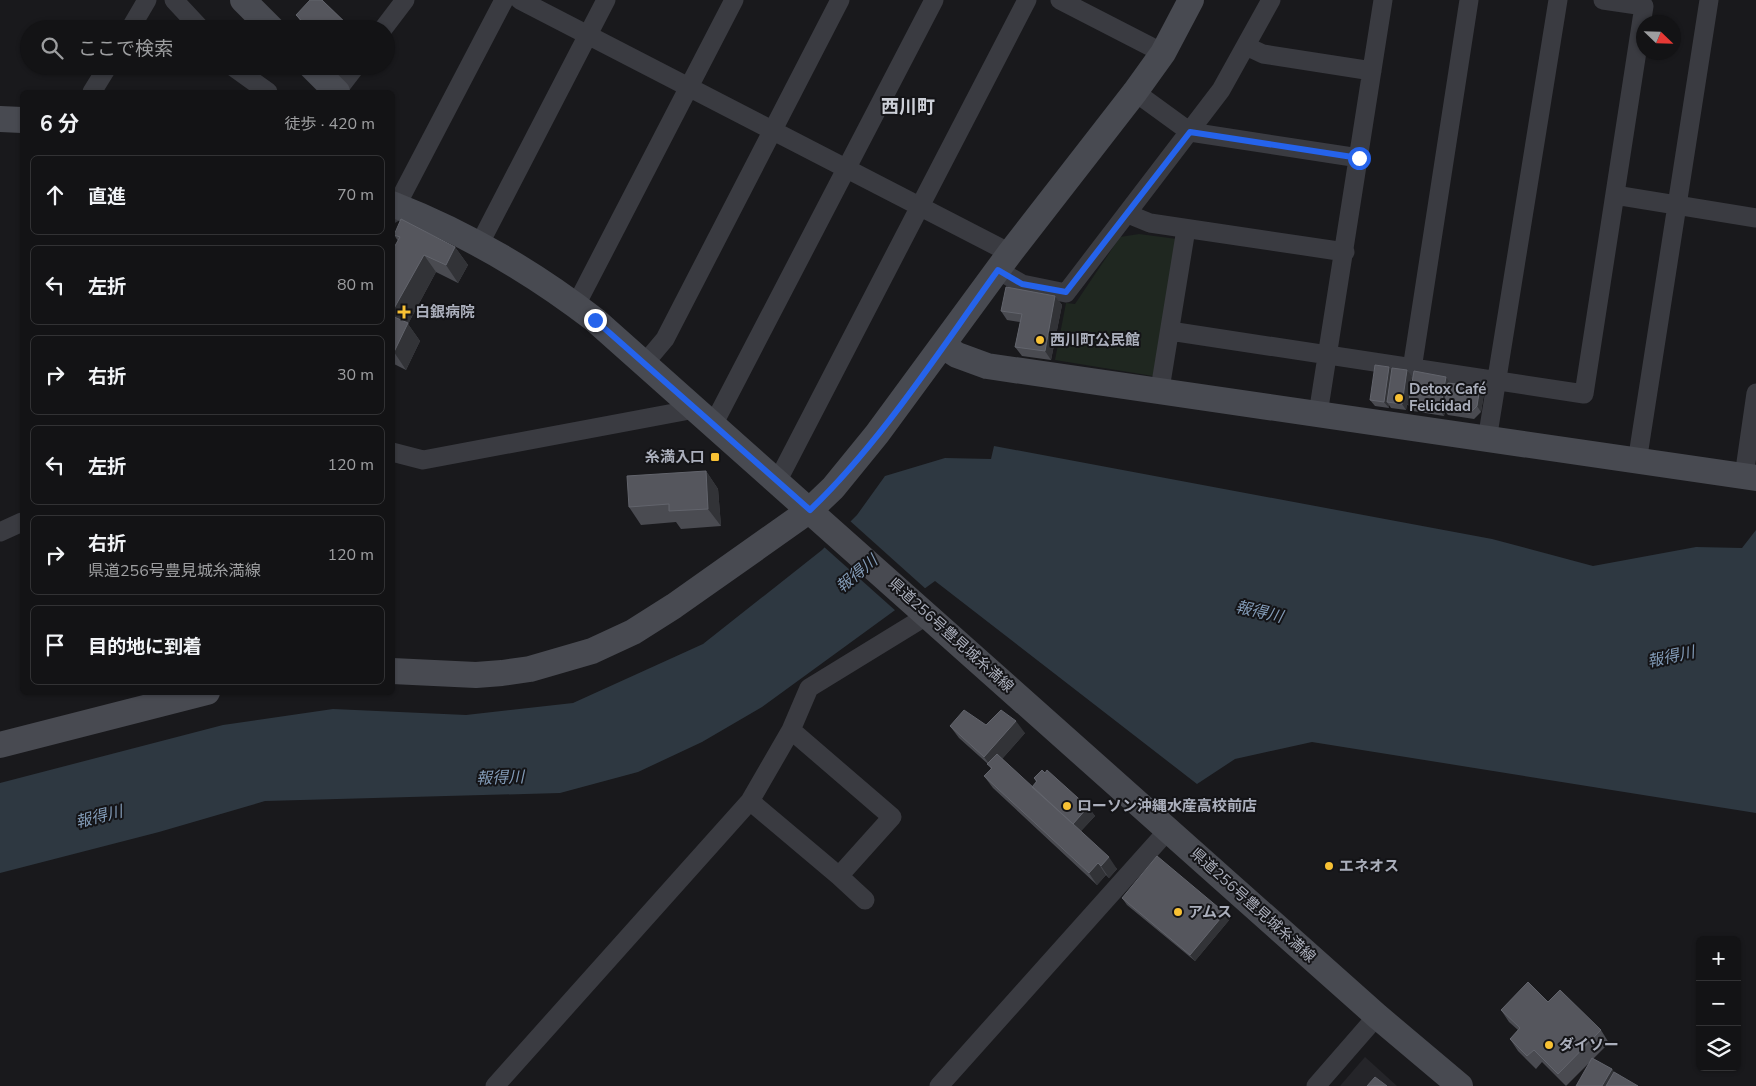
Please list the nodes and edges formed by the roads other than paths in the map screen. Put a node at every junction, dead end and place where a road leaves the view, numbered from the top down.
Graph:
1 (147, 0) edge
2 (174, 0) edge
3 (243, 0) edge
4 (405, 0) edge
5 (504, 0) edge
6 (520, 0) edge
7 (606, 0) edge
8 (734, 0) edge
9 (840, 0) edge
10 (934, 0) edge
11 (1027, 0) edge
12 (1060, 0) edge
13 (1191, 0) edge
14 (1271, 0) edge
15 (1383, 0) edge
16 (1469, 0) edge
17 (1558, 0) edge
18 (1603, 0) edge
19 (1709, 0) edge
20 (135, 20) edge
21 (193, 20) edge
22 (263, 20) edge
23 (391, 20) edge
24 (588, 35) junction
25 (1246, 46) junction
26 (1163, 53) junction
27 (1372, 71) junction
28 (102, 75) edge
29 (244, 75) edge
30 (320, 75) edge
31 (349, 75) edge
32 (689, 87) junction
33 (93, 90) edge
34 (265, 90) edge
35 (334, 90) edge
36 (338, 90) edge
37 (1135, 92) junction
38 (0, 119) edge
39 (20, 120) edge
40 (771, 130) junction
41 (1190, 132) junction
42 (1359, 158) junction
43 (846, 168) junction
44 (1616, 195) junction
45 (1678, 205) junction
46 (395, 206) edge
47 (920, 206) junction
48 (395, 208) edge
49 (1128, 214) junction
50 (1756, 218) edge
51 (1186, 229) junction
52 (478, 245) junction
53 (1345, 252) junction
54 (1004, 262) junction
55 (576, 305) junction
56 (1170, 331) junction
57 (943, 346) junction
58 (1328, 355) junction
59 (644, 364) junction
60 (1412, 369) junction
61 (1497, 381) junction
62 (1160, 390) junction
63 (1756, 393) edge
64 (1318, 414) junction
65 (704, 417) junction
66 (1754, 418) edge
67 (1487, 440) junction
68 (395, 453) edge
69 (1637, 462) junction
70 (1750, 477) edge
71 (777, 482) junction
72 (810, 510) junction
73 (20, 523) edge
74 (0, 532) edge
75 (923, 610) junction
76 (395, 671) edge
77 (196, 695) edge
78 (791, 730) junction
79 (0, 746) edge
80 (750, 801) junction
81 (1169, 829) junction
82 (840, 876) junction
83 (865, 900) dead end
84 (1378, 1016) junction
85 (495, 1086) edge
86 (939, 1086) edge
87 (1316, 1086) edge
88 (1460, 1086) edge

1 - 20 street
2 - 21 street
3 - 22 street
4 - 23 street
5 - 46 street
6 - 24 street
7 - 24 street
8 - 32 street
9 - 40 street
10 - 43 street
11 - 47 street
12 - 26 street
13 - 26 street
14 - 25 street
15 - 27 street
16 - 60 street
17 - 61 street
18 - 44 street
19 - 45 street
24 - 32 street
24 - 52 street
25 - 27 street
25 - 41 street
26 - 37 street
27 - 42 street
28 - 33 street
29 - 34 street
30 - 35 street
31 - 36 street
32 - 40 street
32 - 55 street
37 - 41 street
37 - 54 street
38 - 39 street
40 - 43 street
40 - 59 street
41 - 42 street
41 - 49 street
42 - 53 street
43 - 47 street
43 - 65 street
44 - 45 street
44 - 61 street
45 - 50 street
45 - 69 street
47 - 54 street
47 - 71 street
48 - 52 street, 県道256号豊見城糸満線
49 - 51 street
49 - 54 street
51 - 53 street
51 - 56 street
52 - 55 street, 県道256号豊見城糸満線
53 - 58 street
54 - 57 street
55 - 59 street, 県道256号豊見城糸満線
56 - 58 street
56 - 62 street
57 - 62 street
57 - 72 street
58 - 60 street
58 - 64 street
59 - 65 street, 県道256号豊見城糸満線
60 - 61 street
61 - 67 street
62 - 64 street
63 - 66 street
64 - 67 street
65 - 68 street
65 - 71 street, 県道256号豊見城糸満線
66 - 70 street
67 - 69 street
69 - 70 street
71 - 72 street, 県道256号豊見城糸満線
72 - 75 street, 県道256号豊見城糸満線
72 - 76 street
73 - 74 street
75 - 78 street
75 - 81 street, 県道256号豊見城糸満線
77 - 79 street
78 - 80 street
78 - 82 street
80 - 82 street
80 - 85 street
81 - 84 street, 県道256号豊見城糸満線
81 - 86 street
82 - 83 street
84 - 87 street
84 - 88 street, 県道256号豊見城糸満線

